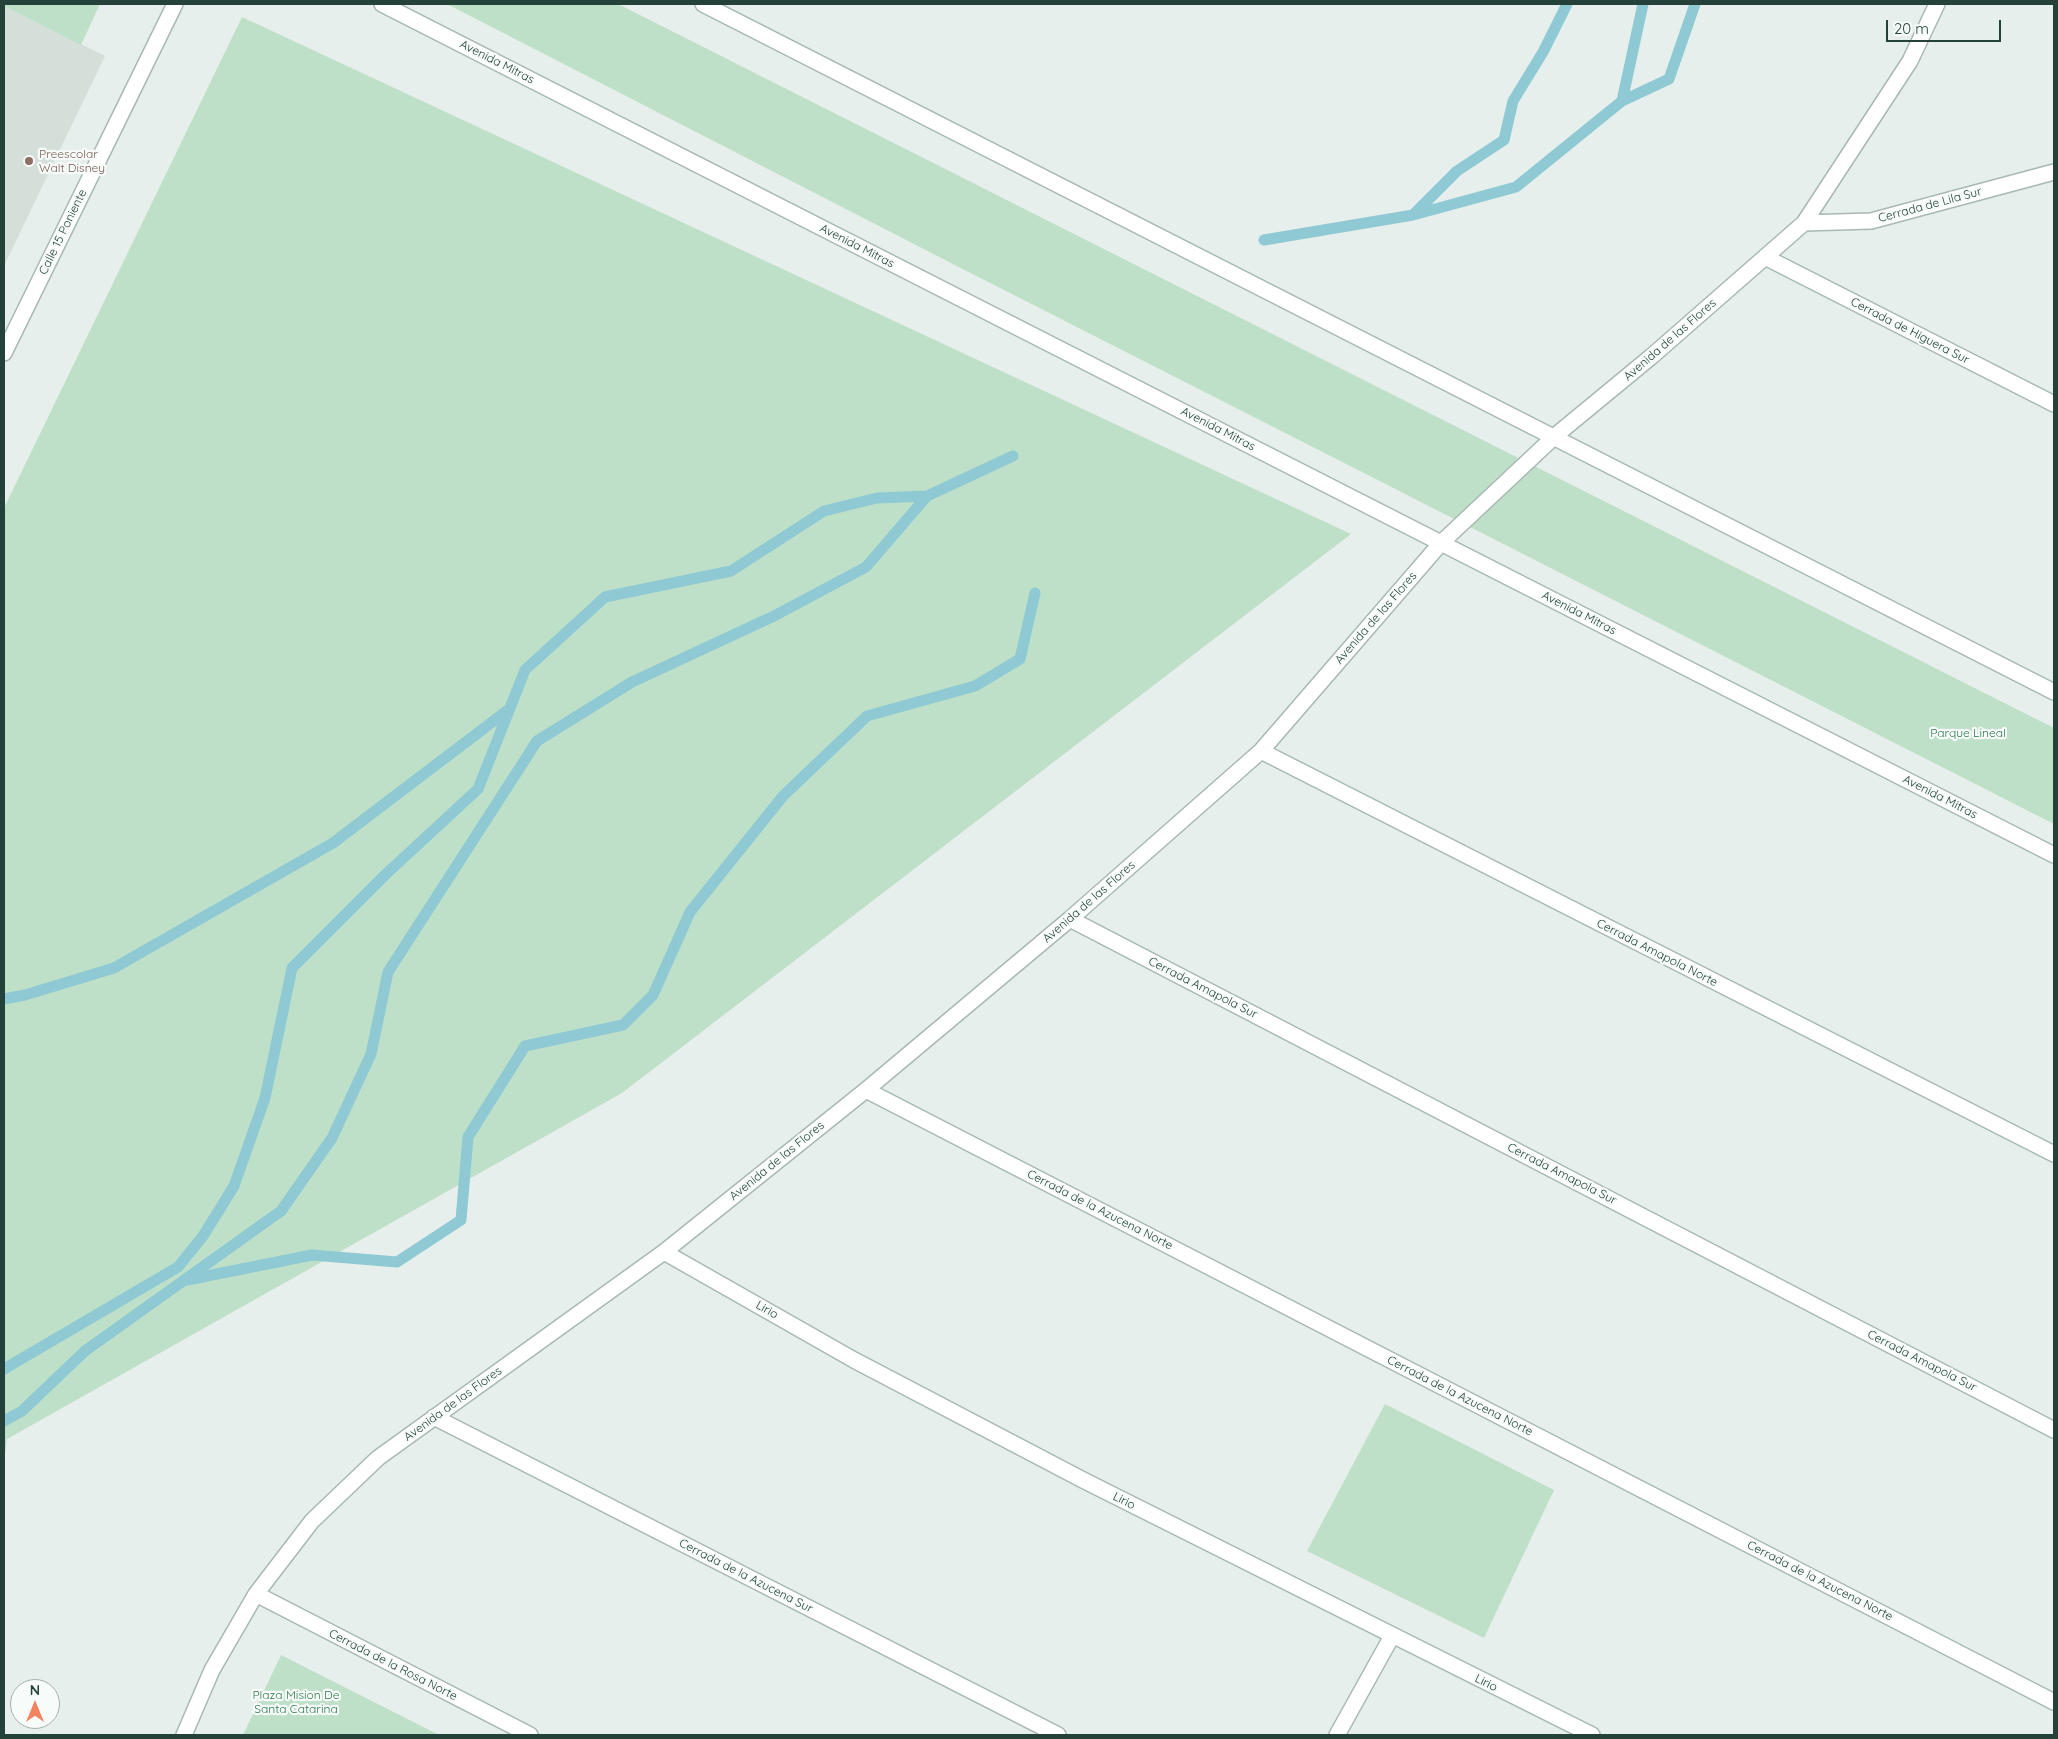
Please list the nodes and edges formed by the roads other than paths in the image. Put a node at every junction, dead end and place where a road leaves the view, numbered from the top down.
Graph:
1 (175, 4) edge
2 (382, 4) edge
3 (703, 4) edge
4 (1937, 4) edge
5 (2054, 172) edge
6 (1804, 223) junction
7 (1765, 258) junction
8 (4, 353) edge
9 (2054, 404) edge
10 (1555, 436) junction
11 (1441, 543) junction
12 (2054, 692) edge
13 (1260, 751) junction
14 (2054, 855) edge
15 (1070, 919) junction
16 (866, 1090) junction
17 (2054, 1154) edge
18 (664, 1252) junction
19 (434, 1417) junction
20 (2054, 1430) edge
21 (256, 1594) junction
22 (1392, 1636) junction
23 (2054, 1702) edge
24 (184, 1735) edge
25 (530, 1735) edge
26 (1058, 1735) edge
27 (1337, 1735) edge
28 (1592, 1735) edge

1 - 8 street, Calle 15 Poniente
2 - 11 street, Avenida Mitras
3 - 10 street
4 - 6 street, Avenida de las Flores
5 - 6 street, Cerrada de Lila Sur
6 - 7 street, Avenida de las Flores
7 - 9 street, Cerrada de Higuera Sur
7 - 10 street, Avenida de las Flores
10 - 11 street, Avenida de las Flores
10 - 12 street
11 - 13 street, Avenida de las Flores
11 - 14 street, Avenida Mitras
13 - 15 street, Avenida de las Flores
13 - 17 street, Cerrada Amapola Norte
15 - 16 street, Avenida de las Flores
15 - 20 street, Cerrada Amapola Sur
16 - 18 street, Avenida de las Flores
16 - 23 street, Cerrada de la Azucena Norte
18 - 19 street, Avenida de las Flores
18 - 22 street, Lirio
19 - 21 street, Avenida de las Flores
19 - 26 street, Cerrada de la Azucena Sur
21 - 24 street, Avenida de las Flores
21 - 25 street, Cerrada de la Rosa Norte
22 - 27 street
22 - 28 street, Lirio

